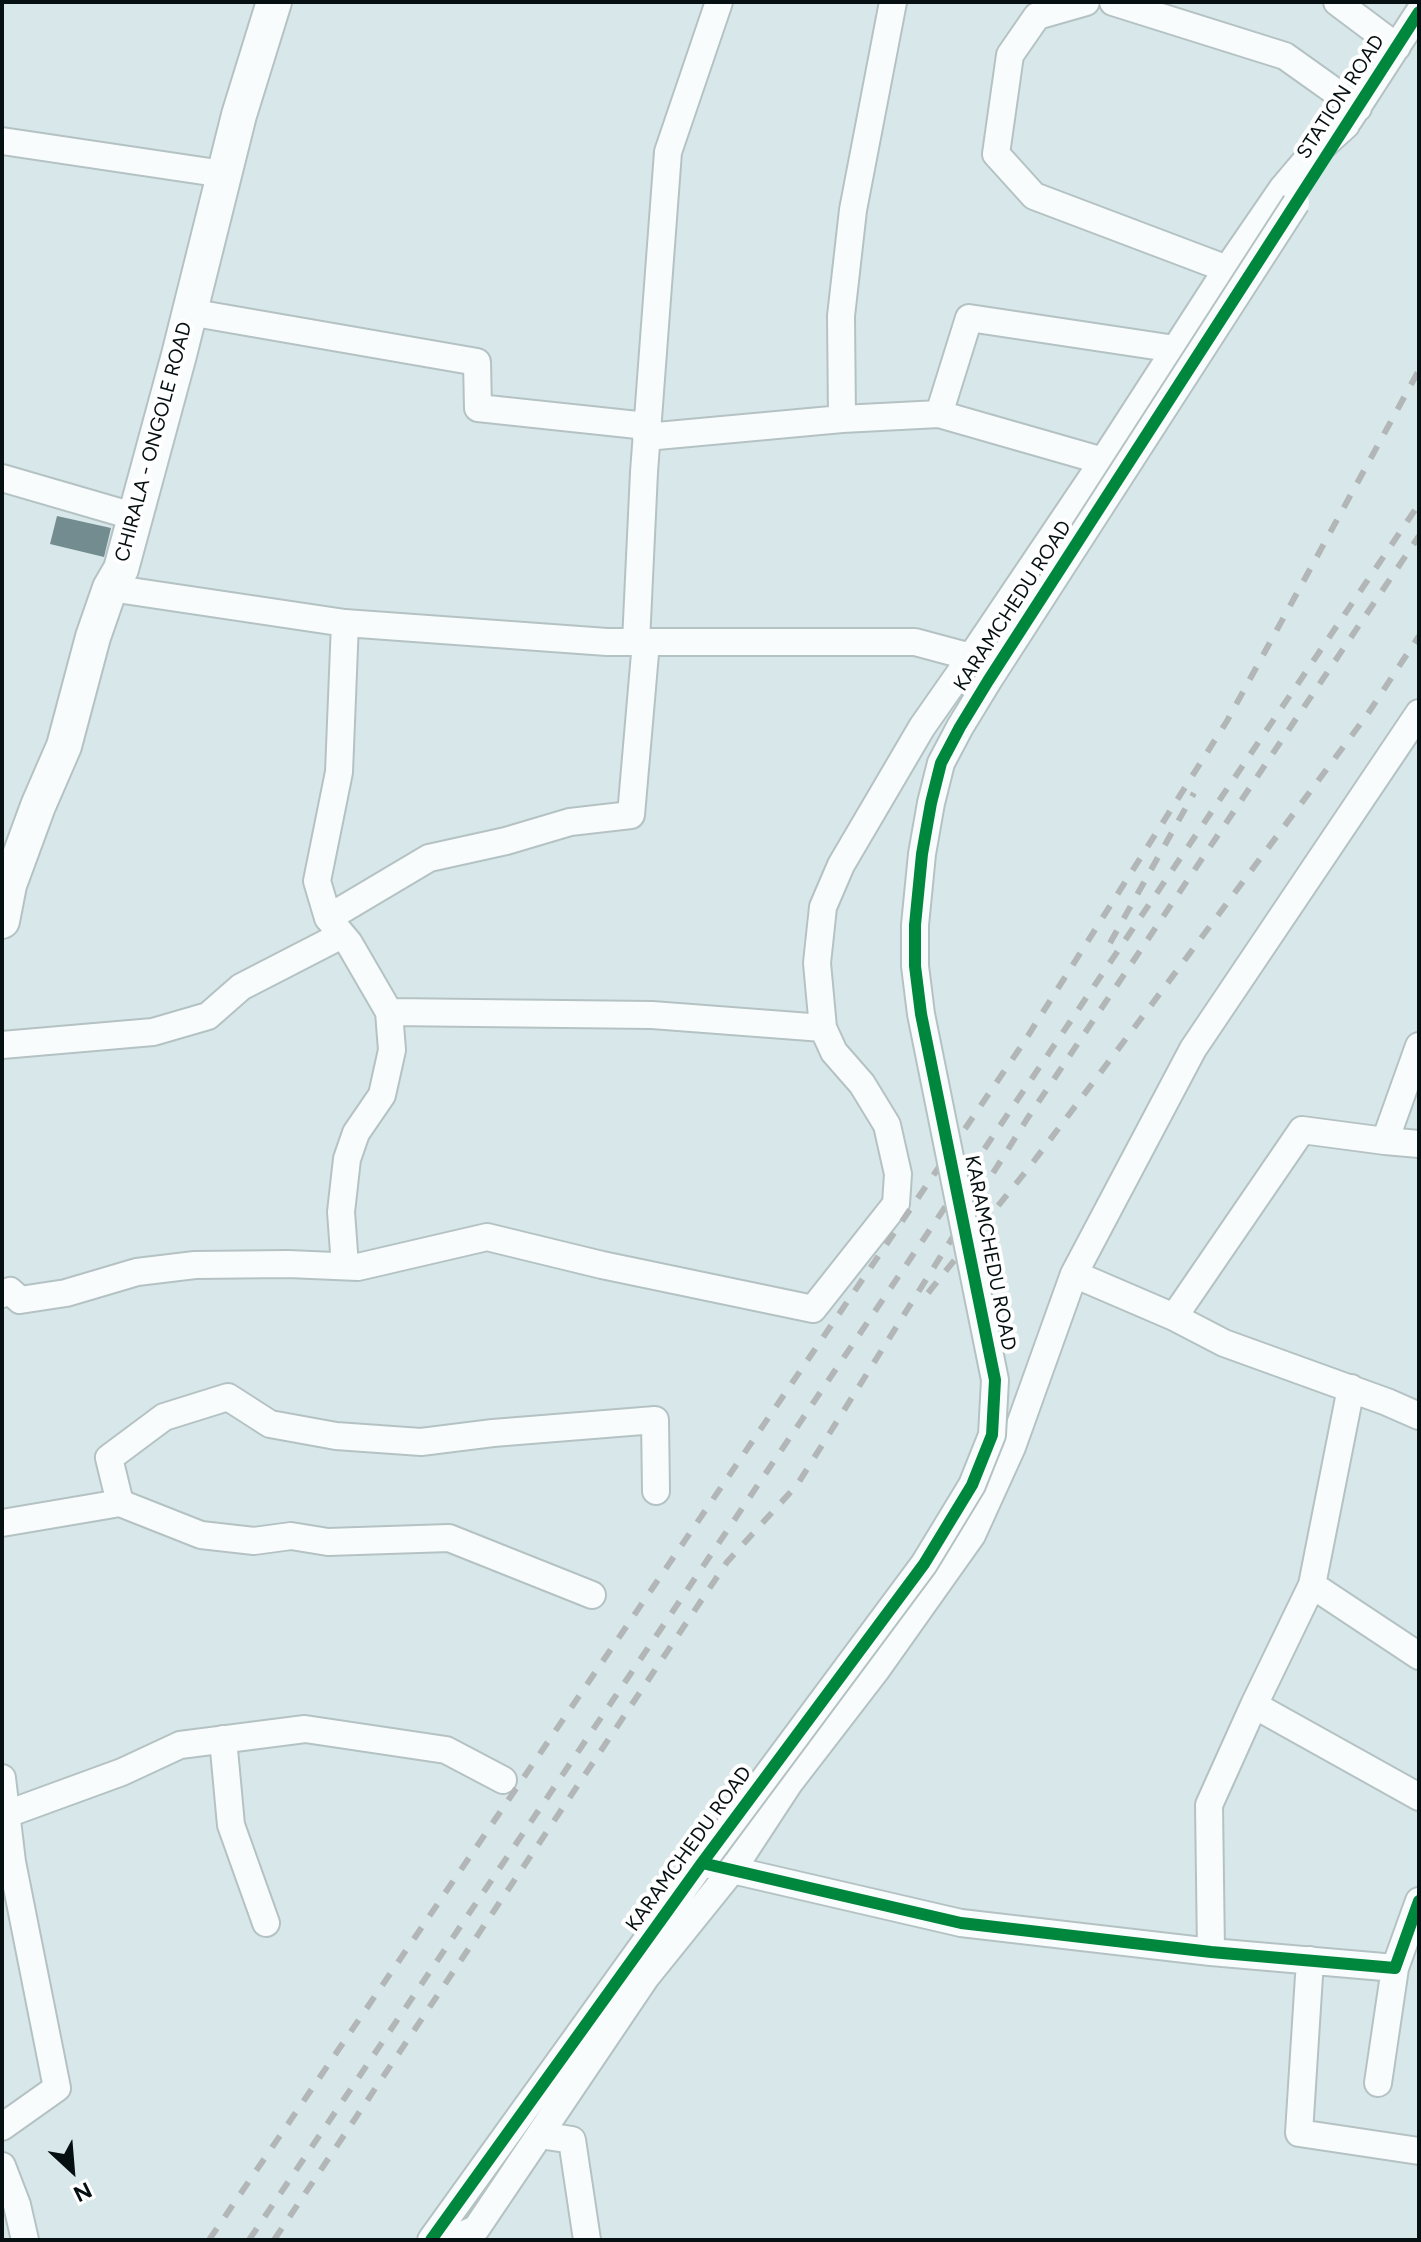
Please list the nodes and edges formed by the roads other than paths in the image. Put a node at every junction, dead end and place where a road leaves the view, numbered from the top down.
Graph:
1 (258, 2) edge
2 (274, 2) edge
3 (719, 2) edge
4 (893, 2) edge
5 (1086, 2) edge
6 (1113, 2) edge
7 (1337, 2) edge
8 (1419, 12) edge
9 (1397, 47) junction
10 (1352, 116) junction
11 (2, 141) edge
12 (210, 172) junction
13 (1296, 203) joint
14 (1227, 269) junction
15 (189, 312) junction
16 (1175, 349) junction
17 (939, 414) junction
18 (842, 419) junction
19 (647, 432) junction
20 (1103, 461) junction
21 (2, 478) edge
22 (119, 512) junction
23 (110, 588) junction
24 (345, 623) junction
25 (641, 642) junction
26 (971, 657) junction
27 (1419, 713) edge
28 (2, 921) edge
29 (335, 927) junction
30 (389, 1012) junction
31 (823, 1028) junction
32 (2, 1045) edge
33 (1419, 1046) edge
34 (1385, 1141) junction
35 (1419, 1144) edge
36 (345, 1266) junction
37 (1074, 1274) junction
38 (2, 1294) edge
39 (1174, 1317) junction
40 (1351, 1388) junction
41 (1419, 1416) edge
42 (656, 1491) dead end
43 (120, 1503) junction
44 (2, 1523) edge
45 (1312, 1585) junction
46 (592, 1595) dead end
47 (1419, 1656) edge
48 (1254, 1705) junction
49 (223, 1739) junction
50 (2, 1778) edge
51 (503, 1780) dead end
52 (1419, 1797) edge
53 (7, 1814) junction
54 (7, 1863) edge
55 (702, 1863) junction
56 (733, 1869) junction
57 (1419, 1901) edge
58 (266, 1923) dead end
59 (1211, 1952) junction
60 (1310, 1960) junction
61 (1395, 1968) junction
62 (1378, 2083) dead end
63 (2, 2127) edge
64 (540, 2135) junction
65 (1419, 2151) edge
66 (2, 2166) edge
67 (25, 2240) edge
68 (431, 2240) edge
69 (450, 2240) edge
70 (587, 2240) edge

1 - 12 main road
2 - 15 main road, CHIRALA - ONGOLE ROAD
3 - 19 street
4 - 18 street
5 - 14 street
6 - 10 street
7 - 9 street
8 - 9 street, STATION ROAD
9 - 10 street, STATION ROAD
10 - 13 street, STATION ROAD
10 - 14 street
11 - 12 street
12 - 22 main road
13 - 55 street, KARAMCHEDU ROAD, bridge
14 - 16 street
15 - 19 street
15 - 23 main road, CHIRALA - ONGOLE ROAD
16 - 17 street
16 - 20 street
17 - 18 street
17 - 20 street
18 - 19 street
19 - 25 street
20 - 26 street
21 - 22 street
22 - 23 main road
23 - 24 street
23 - 28 main road, CHIRALA - ONGOLE ROAD
24 - 25 street
24 - 29 street
25 - 26 street
25 - 29 street
26 - 31 street
27 - 37 street
29 - 30 street
29 - 32 street
30 - 31 street
30 - 36 street
31 - 36 street
33 - 34 street
34 - 35 street
34 - 39 street
36 - 38 street
37 - 39 street
37 - 56 street
39 - 40 street
40 - 41 street
40 - 45 street
42 - 43 street
43 - 44 street
43 - 46 street
45 - 47 street
45 - 48 street
48 - 52 street
48 - 59 street
49 - 51 street
49 - 53 street
49 - 58 street
50 - 53 street
53 - 54 street
54 - 63 street
55 - 56 street
55 - 68 street, KARAMCHEDU ROAD
56 - 59 street
56 - 64 street
57 - 61 street
59 - 60 street
60 - 61 street
60 - 65 street
61 - 62 street
64 - 69 street
64 - 70 street
66 - 67 street

